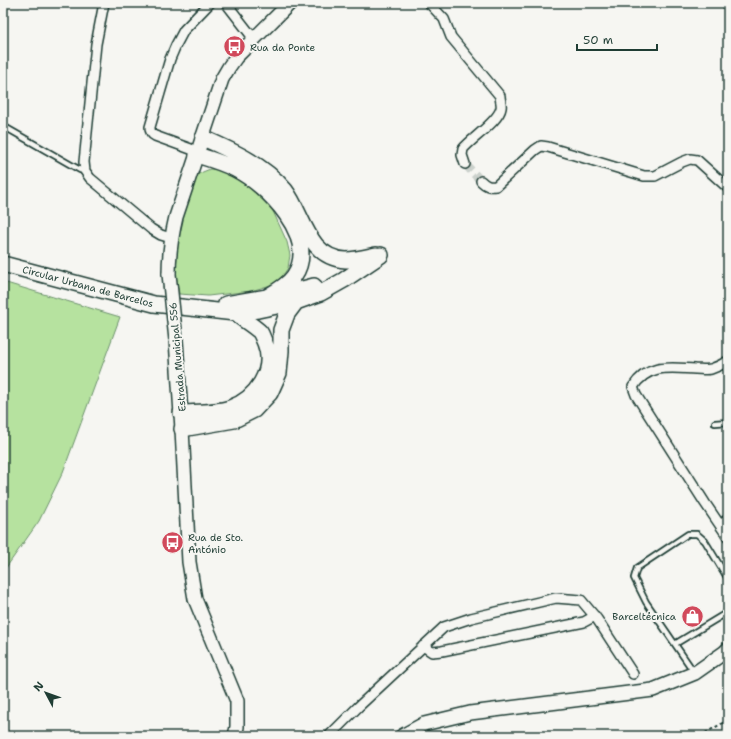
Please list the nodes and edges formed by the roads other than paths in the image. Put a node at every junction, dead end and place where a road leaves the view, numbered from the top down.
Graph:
1 (104, 3) edge
2 (210, 3) edge
3 (226, 3) edge
4 (290, 3) edge
5 (429, 3) edge
6 (254, 39) junction
7 (3, 126) edge
8 (200, 148) junction
9 (465, 164) dead end
10 (85, 171) junction
11 (480, 181) tunnel mouth
12 (728, 186) edge
13 (171, 238) junction
14 (3, 264) edge
15 (362, 267) junction
16 (265, 298) junction
17 (296, 302) junction
18 (197, 309) junction
19 (235, 313) junction
20 (728, 361) edge
21 (181, 413) junction
22 (728, 422) edge
23 (715, 423) dead end
24 (182, 429) junction
25 (728, 516) edge
26 (719, 524) junction
27 (728, 537) edge
28 (728, 579) edge
29 (728, 612) edge
30 (595, 616) junction
31 (675, 644) junction
32 (423, 646) junction
33 (728, 649) edge
34 (695, 673) junction
35 (633, 674) dead end
36 (235, 736) edge
37 (329, 736) edge
38 (402, 736) edge

1 - 10 street
2 - 8 street
3 - 6 street
4 - 6 main road, Estrada Municipal 556
5 - 9 street
6 - 8 main road, Estrada Municipal 556
7 - 10 lane
8 - 13 main road, Estrada Municipal 556
8 - 15 main road
8 - 16 main road
10 - 13 street
11 - 12 street
13 - 21 main road, Estrada Municipal 556, bridge
14 - 18 main road, Circular Urbana de Barcelos
15 - 16 main road, Circular Urbana de Barcelos
15 - 17 main road, Circular Urbana de Barcelos
16 - 18 main road, Circular Urbana de Barcelos
17 - 19 main road, Circular Urbana de Barcelos
17 - 24 main road
18 - 19 main road, Circular Urbana de Barcelos
19 - 21 main road
20 - 26 street
21 - 24 main road, Estrada Municipal 556
22 - 23 lane
24 - 36 main road, Estrada Municipal 556
25 - 26 lane
26 - 27 street
28 - 31 lane
29 - 31 lane
30 - 32 street
30 - 32 street
30 - 35 street
31 - 34 lane
32 - 37 street
33 - 34 main road
34 - 38 main road

